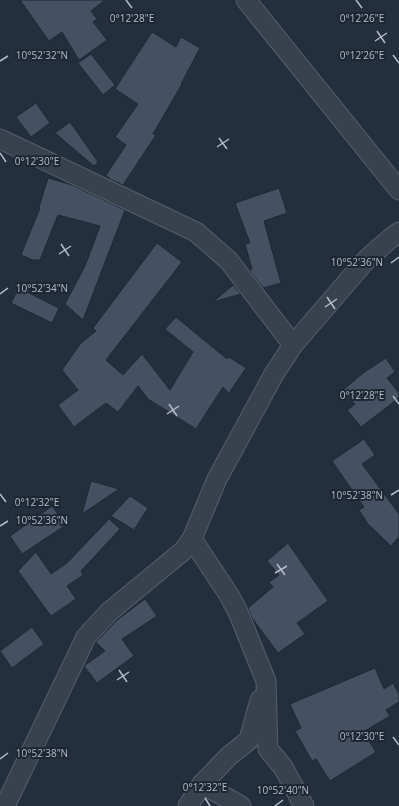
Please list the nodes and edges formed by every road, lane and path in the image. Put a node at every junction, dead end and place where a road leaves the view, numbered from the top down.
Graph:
1 (246, 0) edge
2 (0, 139) edge
3 (399, 190) edge
4 (399, 232) edge
5 (293, 345) junction
6 (192, 539) junction
7 (266, 681) junction
8 (202, 784) junction
9 (4, 801) edge
10 (188, 806) edge
11 (241, 806) edge
12 (304, 806) edge

1 - 3 street
2 - 5 street
4 - 5 street
5 - 6 street
6 - 7 street
6 - 9 street
7 - 8 street
7 - 12 street
8 - 10 street
8 - 11 street

